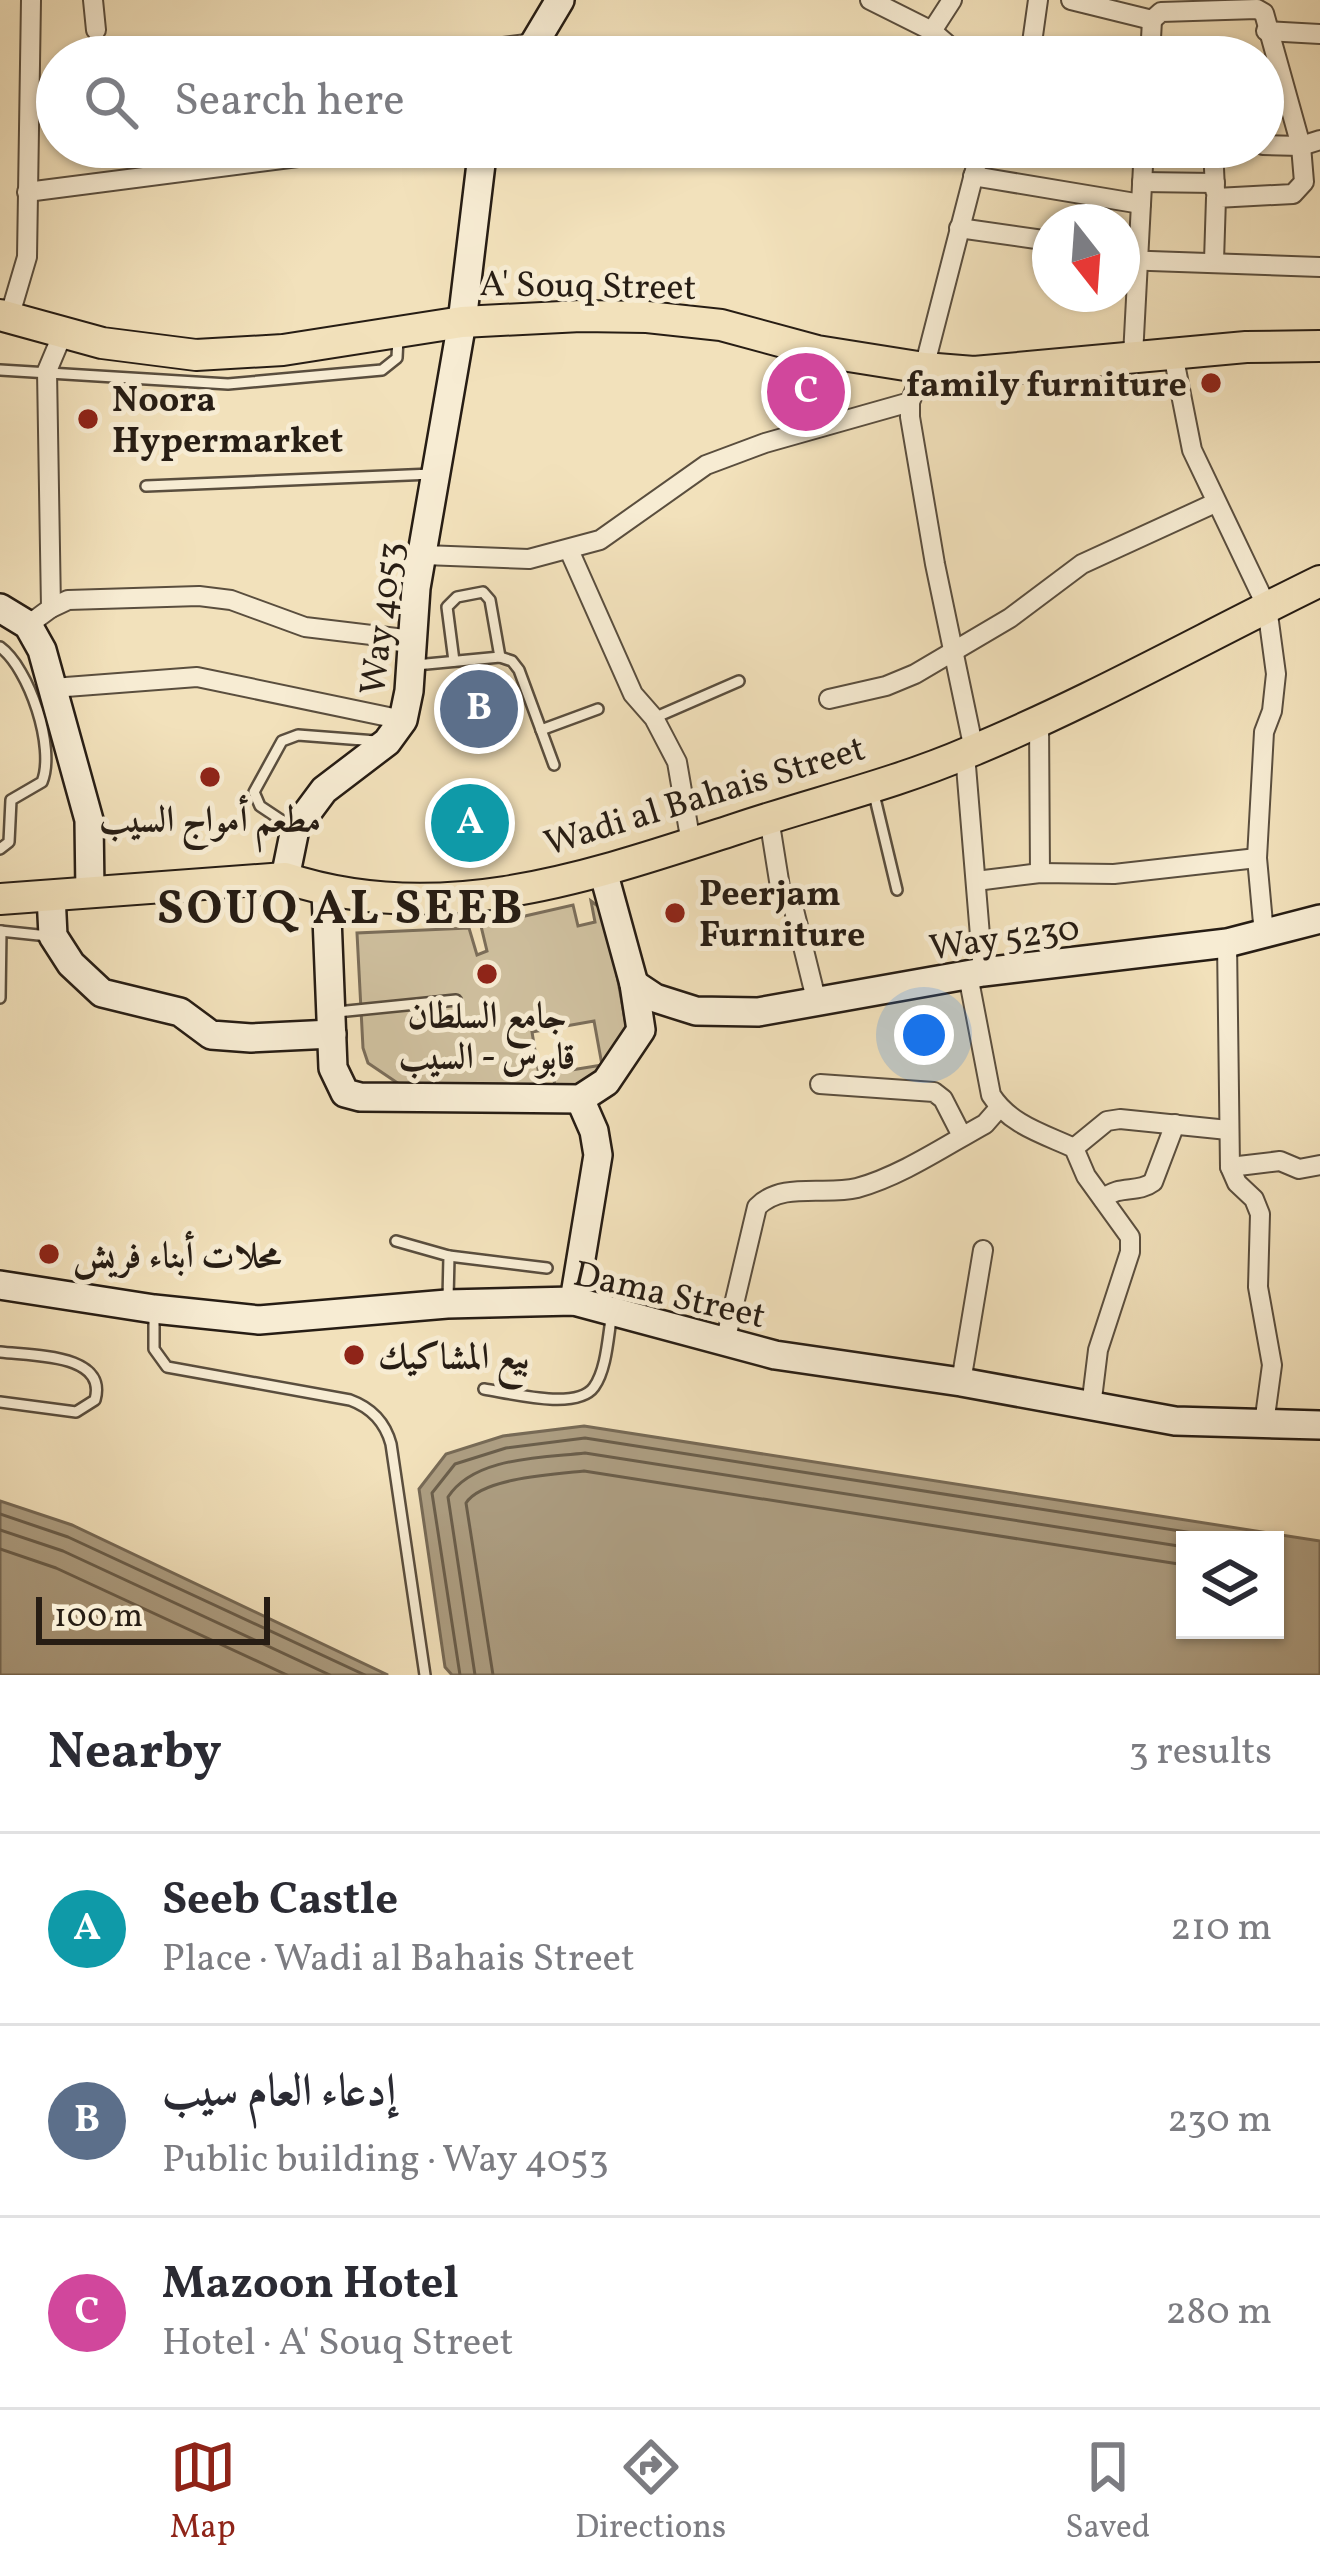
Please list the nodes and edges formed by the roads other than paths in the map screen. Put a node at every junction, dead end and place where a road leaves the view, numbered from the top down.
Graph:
1 (31, 0) edge
2 (93, 0) edge
3 (870, 0) edge
4 (952, 0) edge
5 (1038, 0) edge
6 (1071, 0) edge
7 (558, 1) edge
8 (1113, 5) edge
9 (1159, 11) edge
10 (96, 30) dead end
11 (932, 31) junction
12 (1266, 31) junction
13 (1320, 34) edge
14 (538, 36) edge
15 (938, 36) edge
16 (1033, 36) edge
17 (1268, 36) edge
18 (1284, 76) edge
19 (1311, 143) edge
20 (167, 168) edge
21 (480, 168) edge
22 (975, 168) edge
23 (1143, 168) edge
24 (1214, 168) edge
25 (973, 176) junction
26 (1142, 182) junction
27 (1215, 190) junction
28 (27, 191) junction
29 (1141, 204) junction
30 (1140, 209) edge
31 (958, 228) junction
32 (1032, 238) edge
33 (1140, 259) edge
34 (1214, 261) junction
35 (1320, 267) edge
36 (1132, 312) edge
37 (4, 317) edge
38 (462, 322) junction
39 (64, 332) junction
40 (398, 332) junction
41 (1320, 346) edge
42 (1172, 354) junction
43 (1133, 356) junction
44 (924, 368) junction
45 (0, 370) edge
46 (47, 370) junction
47 (910, 402) junction
48 (437, 474) junction
49 (146, 486) dead end
50 (1215, 503) junction
51 (569, 550) junction
52 (424, 555) junction
53 (1320, 581) edge
54 (1267, 607) junction
55 (0, 608) edge
56 (40, 616) junction
57 (0, 647) edge
58 (953, 651) junction
59 (412, 653) junction
60 (500, 657) junction
61 (454, 661) junction
62 (739, 681) dead end
63 (52, 688) junction
64 (829, 699) dead end
65 (598, 709) dead end
66 (654, 718) junction
67 (1039, 722) junction
68 (541, 730) junction
69 (395, 731) junction
70 (969, 752) junction
71 (554, 766) dead end
72 (872, 784) junction
73 (770, 818) junction
74 (295, 829) junction
75 (692, 843) junction
76 (0, 849) edge
77 (1256, 858) junction
78 (603, 871) junction
79 (1040, 873) junction
80 (285, 878) junction
81 (976, 881) junction
82 (897, 890) dead end
83 (90, 892) junction
84 (326, 892) junction
85 (51, 895) junction
86 (0, 898) edge
87 (1320, 919) edge
88 (0, 931) edge
89 (1264, 934) junction
90 (52, 936) junction
91 (1227, 943) junction
92 (976, 974) junction
93 (634, 984) junction
94 (0, 998) edge
95 (456, 1000) dead end
96 (817, 1003) junction
97 (696, 1011) junction
98 (332, 1024) junction
99 (641, 1030) junction
100 (820, 1084) dead end
101 (580, 1099) junction
102 (999, 1108) junction
103 (1175, 1124) junction
104 (1228, 1130) junction
105 (962, 1136) junction
106 (1074, 1148) junction
107 (1320, 1166) edge
108 (1230, 1167) junction
109 (1103, 1199) junction
110 (396, 1241) dead end
111 (983, 1250) dead end
112 (449, 1256) junction
113 (547, 1268) dead end
114 (0, 1285) edge
115 (574, 1301) junction
116 (447, 1304) junction
117 (154, 1309) junction
118 (612, 1313) junction
119 (725, 1342) junction
120 (0, 1352) edge
121 (961, 1382) junction
122 (484, 1389) dead end
123 (0, 1402) edge
124 (1091, 1407) junction
125 (1264, 1424) junction
126 (1320, 1426) edge
127 (425, 1675) edge

1 - 28 street
2 - 10 street
3 - 11 street
4 - 11 street
5 - 16 street
6 - 8 street
7 - 14 street
8 - 9 street
9 - 12 street
11 - 15 street
12 - 13 street
12 - 17 street
18 - 19 street
19 - 27 street
20 - 28 street
21 - 38 street, Way 4053
22 - 25 street
23 - 26 street
24 - 27 street
25 - 29 street
25 - 31 street
26 - 27 street
26 - 29 street
27 - 34 street
28 - 37 street
29 - 30 street
31 - 32 street
31 - 44 street
33 - 34 street
34 - 35 street
36 - 43 street
37 - 39 main road, A' Souq Street
38 - 40 main road, A' Souq Street
38 - 44 main road, A' Souq Street
38 - 48 street, Way 4053
39 - 40 main road, A' Souq Street
39 - 46 street
40 - 46 lane
41 - 42 main road, A' Souq Street
42 - 43 main road, A' Souq Street
42 - 50 street
43 - 44 main road, A' Souq Street
44 - 47 street
45 - 46 lane
46 - 56 street
47 - 51 street
47 - 58 street
48 - 49 lane
48 - 52 street, Way 4053
50 - 54 street
50 - 58 street
51 - 52 street
51 - 66 street
52 - 59 street, Way 4053
53 - 54 main road, Wadi al Bahais Street
54 - 67 main road, Wadi al Bahais Street
54 - 77 street
55 - 56 street
56 - 59 street
56 - 63 street
57 - 76 lane
58 - 64 street
58 - 70 street
59 - 61 lane
59 - 69 street, Way 4053
60 - 61 lane
60 - 61 lane
60 - 68 lane
62 - 66 lane
63 - 69 street
63 - 83 street
65 - 68 lane
66 - 75 street
67 - 70 main road, Wadi al Bahais Street
67 - 79 street
68 - 71 lane
69 - 74 street, Way 4053
69 - 74 lane
70 - 72 main road, Wadi al Bahais Street
70 - 81 street
72 - 73 main road, Wadi al Bahais Street
72 - 82 lane
73 - 75 main road, Wadi al Bahais Street
73 - 96 street
74 - 80 street, Way 4053
75 - 78 main road, Wadi al Bahais Street
77 - 79 street
77 - 89 street
78 - 84 main road, Wadi al Bahais Street
78 - 93 street
79 - 81 street
80 - 83 main road, Wadi al Bahais Street
80 - 84 main road, Wadi al Bahais Street
81 - 92 street
83 - 85 main road, Wadi al Bahais Street
84 - 98 street
85 - 86 main road, Wadi al Bahais Street
85 - 90 street
87 - 89 street, Way 5230
88 - 90 lane
88 - 94 lane
89 - 91 street, Way 5230
90 - 98 street
91 - 92 street, Way 5230
91 - 104 street
92 - 96 street, Way 5230
92 - 102 street
93 - 97 street, Way 5230
93 - 99 street
95 - 98 lane
96 - 97 street, Way 5230
97 - 99 street, Way 5230
98 - 101 street
99 - 101 street
100 - 105 street
101 - 115 street
102 - 105 street
102 - 106 street
103 - 104 street
103 - 106 street
103 - 109 street
104 - 108 street
105 - 119 street
106 - 109 street
107 - 108 street
108 - 125 street
109 - 124 street
110 - 112 lane
111 - 121 street
112 - 113 lane
112 - 116 lane
114 - 117 street, Dama Street
115 - 116 street, Dama Street
115 - 118 street, Dama Street
116 - 117 street, Dama Street
117 - 127 lane
118 - 119 street, Dama Street
118 - 122 lane
119 - 121 street, Dama Street
120 - 123 lane
121 - 124 street, Dama Street
124 - 125 street, Dama Street
125 - 126 street, Dama Street

